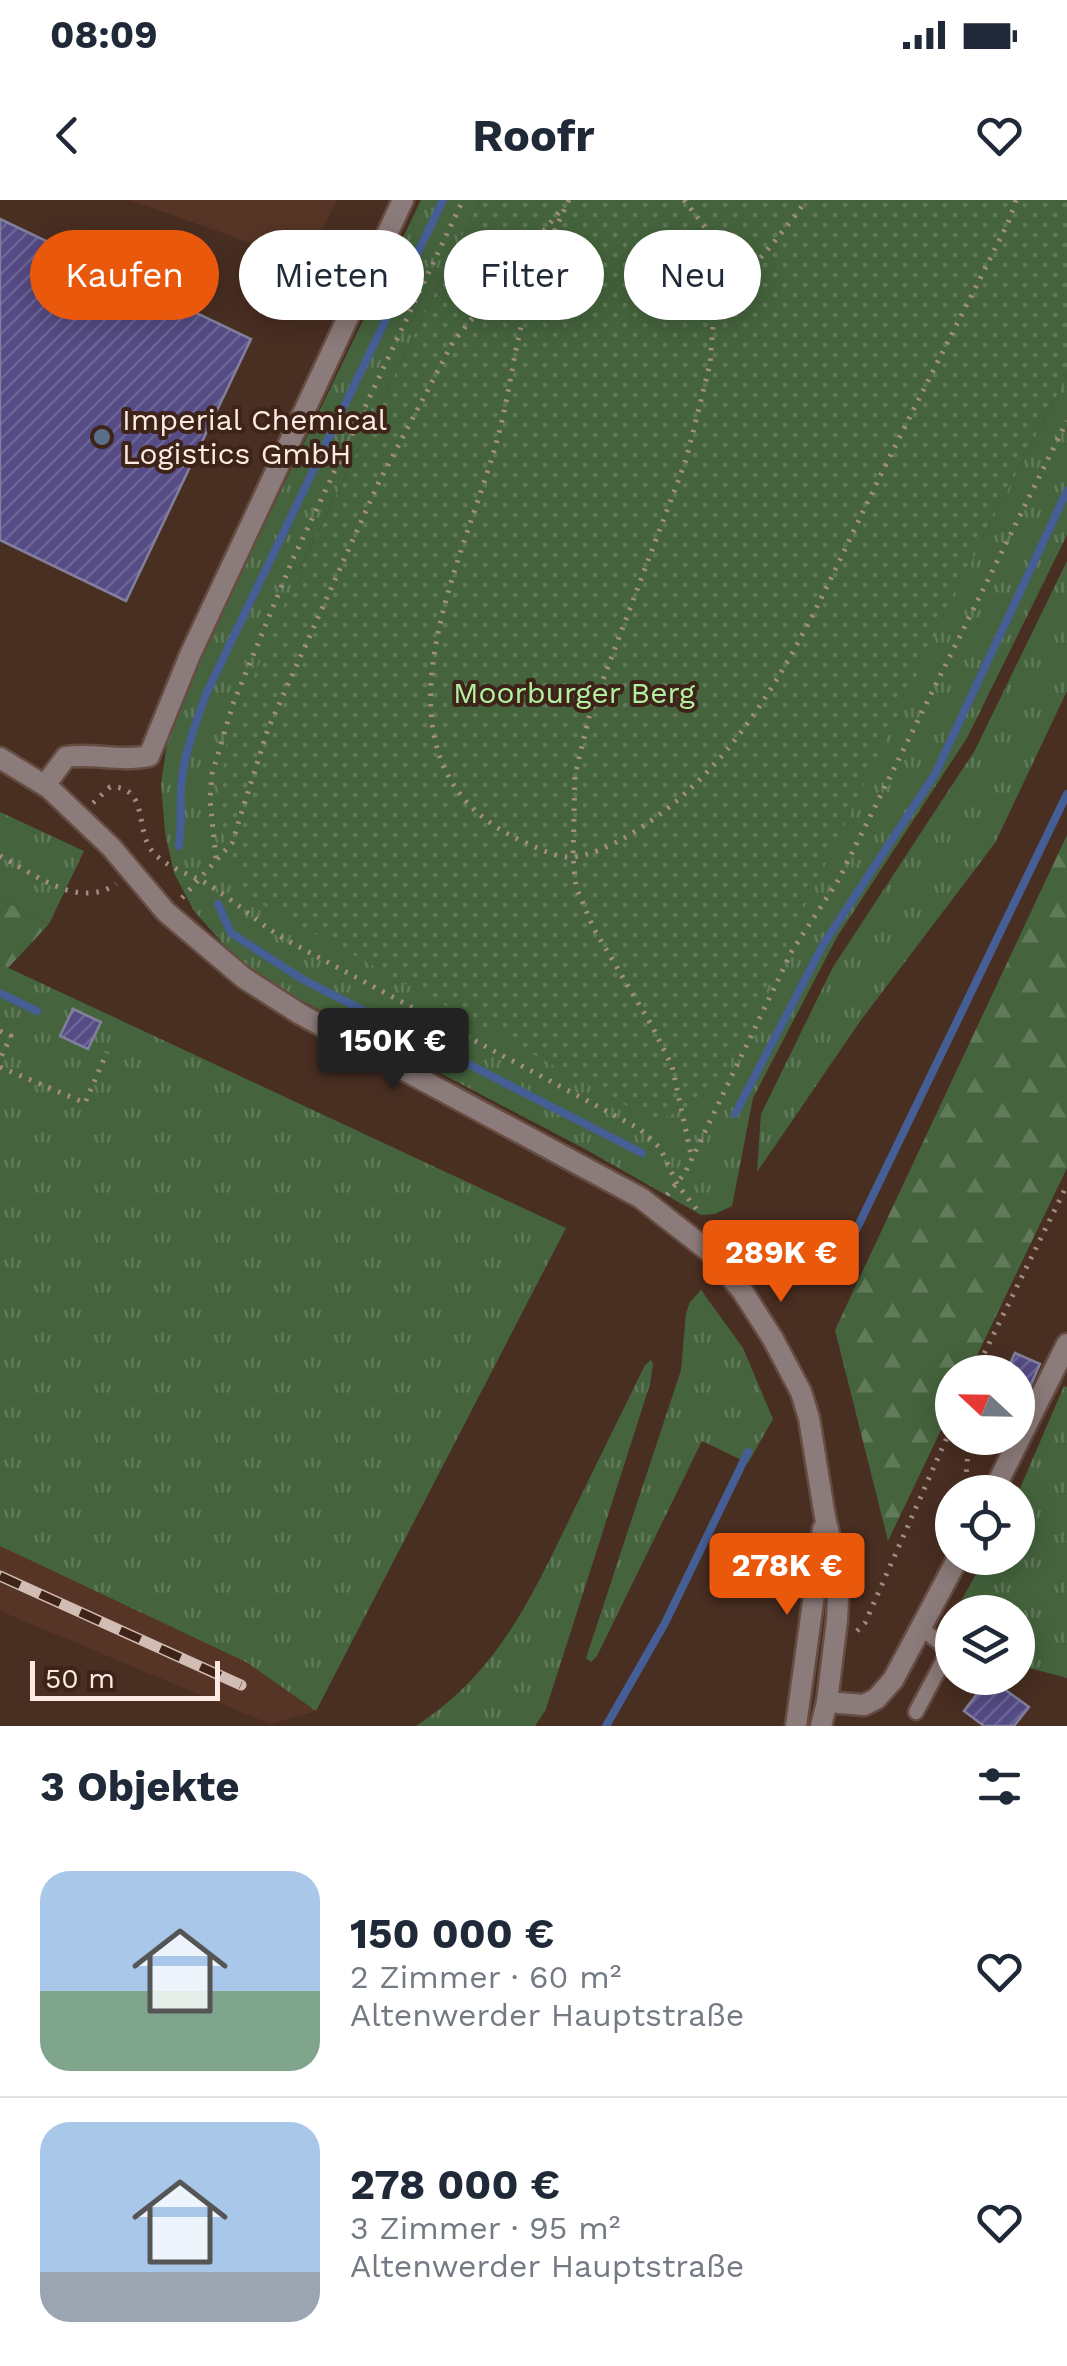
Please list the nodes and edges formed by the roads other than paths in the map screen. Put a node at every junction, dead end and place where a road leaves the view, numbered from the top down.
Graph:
1 (403, 200) edge
2 (0, 758) edge
3 (45, 786) junction
4 (1067, 1344) edge
5 (1001, 1475) edge
6 (825, 1517) junction
7 (949, 1575) edge
8 (921, 1628) junction
9 (827, 1702) junction
10 (916, 1712) dead end
11 (799, 1726) edge
12 (821, 1726) edge

1 - 3 street
2 - 3 street
3 - 6 street
4 - 5 street
6 - 9 street
6 - 11 street
7 - 8 street
8 - 9 street
8 - 10 lane
9 - 11 street
9 - 12 street

